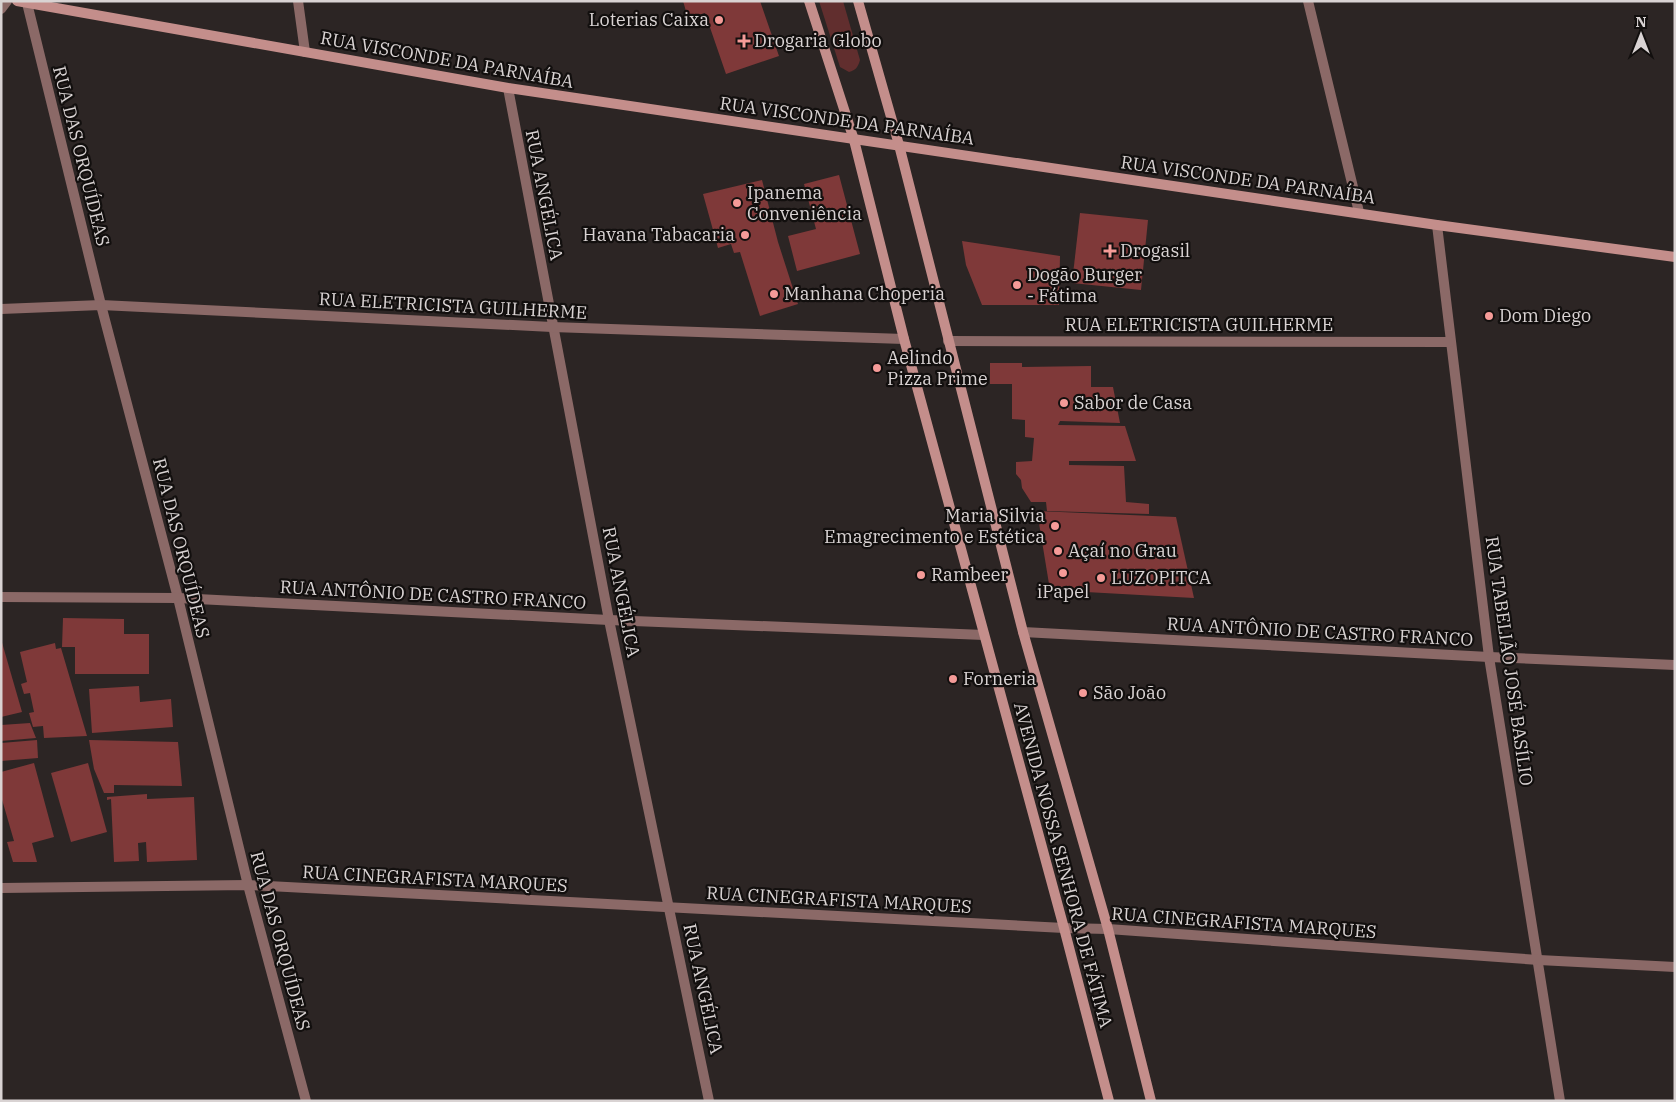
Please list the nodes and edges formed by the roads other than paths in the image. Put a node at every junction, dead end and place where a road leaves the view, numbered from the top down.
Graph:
1 (7, 1) edge
2 (298, 1) edge
3 (808, 1) edge
4 (858, 1) edge
5 (1308, 1) edge
6 (22, 2) edge
7 (1, 9) edge
8 (305, 52) junction
9 (508, 88) junction
10 (854, 140) junction
11 (898, 145) junction
12 (1359, 212) junction
13 (1437, 224) junction
14 (1675, 257) edge
15 (101, 305) junction
16 (1, 309) edge
17 (552, 327) junction
18 (904, 340) junction
19 (948, 341) junction
20 (1450, 342) junction
21 (1, 597) edge
22 (178, 598) junction
23 (609, 620) junction
24 (1023, 632) junction
25 (984, 635) junction
26 (1489, 657) junction
27 (1675, 665) edge
28 (248, 885) junction
29 (1, 888) edge
30 (670, 907) junction
31 (1064, 928) junction
32 (1108, 929) junction
33 (1538, 960) junction
34 (1675, 967) edge
35 (306, 1101) edge
36 (709, 1101) edge
37 (1109, 1101) edge
38 (1151, 1101) edge
39 (1560, 1101) edge

1 - 7 street
2 - 8 street
3 - 10 main road, AVENIDA NOSSA SENHORA DE FÁTIMA
4 - 11 main road, AVENIDA NOSSA SENHORA DE FÁTIMA
5 - 12 street
6 - 8 main road, RUA VISCONDE DA PARNAÍBA
6 - 15 street, RUA DAS ORQUÍDEAS
8 - 9 main road, RUA VISCONDE DA PARNAÍBA
9 - 10 main road, RUA VISCONDE DA PARNAÍBA
9 - 17 street, RUA ANGÉLICA
10 - 11 main road, RUA VISCONDE DA PARNAÍBA
10 - 18 main road, AVENIDA NOSSA SENHORA DE FÁTIMA
11 - 12 main road, RUA VISCONDE DA PARNAÍBA
11 - 19 main road, AVENIDA NOSSA SENHORA DE FÁTIMA
12 - 13 main road, RUA VISCONDE DA PARNAÍBA
13 - 14 main road, RUA VISCONDE DA PARNAÍBA
13 - 20 street, RUA TABELIÃO JOSÉ BASÍLIO
15 - 16 street, RUA ELETRICISTA GUILHERME
15 - 17 street, RUA ELETRICISTA GUILHERME
15 - 22 street, RUA DAS ORQUÍDEAS
17 - 18 street, RUA ELETRICISTA GUILHERME
17 - 23 street, RUA ANGÉLICA
18 - 25 main road, AVENIDA NOSSA SENHORA DE FÁTIMA
19 - 20 street, RUA ELETRICISTA GUILHERME
19 - 24 main road, AVENIDA NOSSA SENHORA DE FÁTIMA
20 - 26 street, RUA TABELIÃO JOSÉ BASÍLIO
21 - 22 street, RUA ANTÔNIO DE CASTRO FRANCO
22 - 23 street, RUA ANTÔNIO DE CASTRO FRANCO
22 - 28 street, RUA DAS ORQUÍDEAS
23 - 25 street, RUA ANTÔNIO DE CASTRO FRANCO
23 - 30 street, RUA ANGÉLICA
24 - 26 street, RUA ANTÔNIO DE CASTRO FRANCO
24 - 32 main road, AVENIDA NOSSA SENHORA DE FÁTIMA
25 - 31 main road, AVENIDA NOSSA SENHORA DE FÁTIMA
26 - 27 street, RUA ANTÔNIO DE CASTRO FRANCO
26 - 33 street, RUA TABELIÃO JOSÉ BASÍLIO
28 - 29 street, RUA CINEGRAFISTA MARQUES
28 - 30 street, RUA CINEGRAFISTA MARQUES
28 - 35 street, RUA DAS ORQUÍDEAS
30 - 31 street, RUA CINEGRAFISTA MARQUES
30 - 36 street, RUA ANGÉLICA
31 - 32 street, RUA CINEGRAFISTA MARQUES
31 - 37 main road, AVENIDA NOSSA SENHORA DE FÁTIMA
32 - 33 street, RUA CINEGRAFISTA MARQUES
32 - 38 main road, AVENIDA NOSSA SENHORA DE FÁTIMA
33 - 34 street, RUA CINEGRAFISTA MARQUES
33 - 39 street, RUA TABELIÃO JOSÉ BASÍLIO

